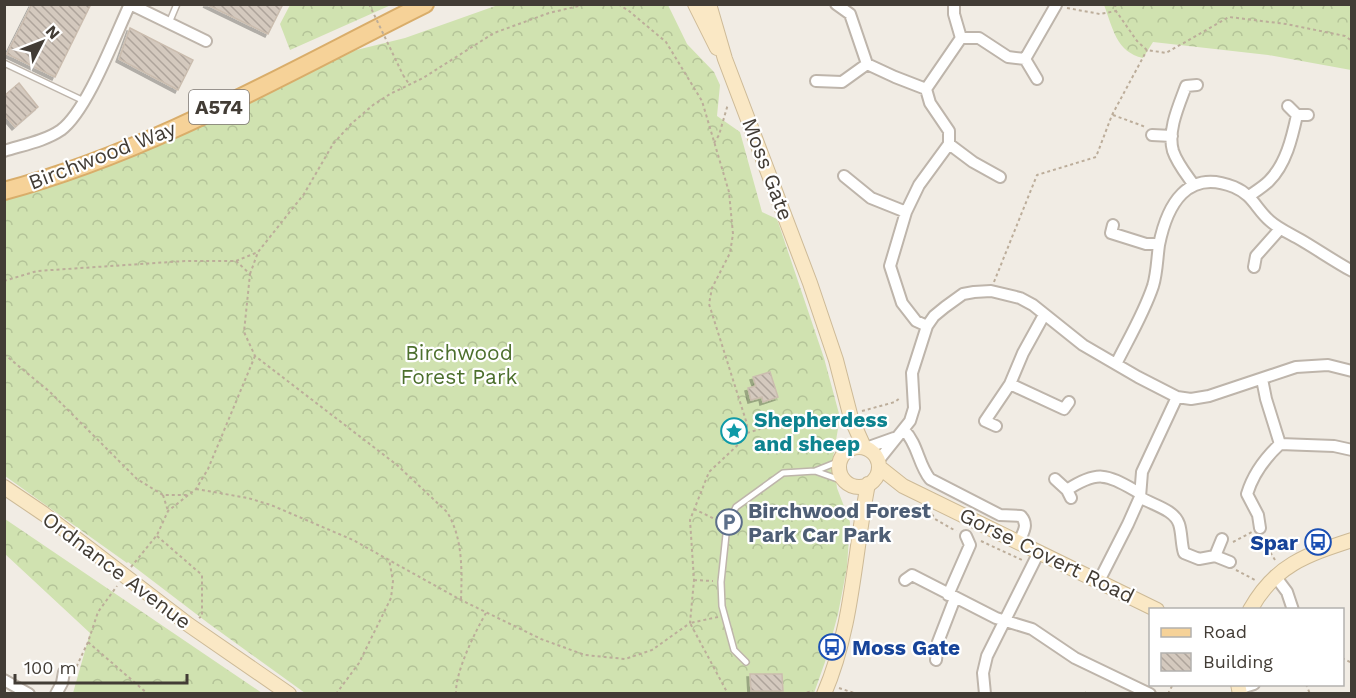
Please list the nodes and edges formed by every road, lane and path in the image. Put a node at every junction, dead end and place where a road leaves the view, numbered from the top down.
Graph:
1 (130, 4) edge
2 (177, 4) edge
3 (369, 4) edge
4 (425, 4) edge
5 (587, 4) edge
6 (618, 4) edge
7 (695, 4) edge
8 (710, 4) edge
9 (836, 4) edge
10 (954, 4) edge
11 (1115, 4) edge
12 (1056, 6) edge
13 (1116, 11) junction
14 (169, 23) junction
15 (962, 38) junction
16 (1352, 40) edge
17 (206, 41) dead end
18 (1147, 50) junction
19 (725, 59) junction
20 (1025, 59) junction
21 (4, 63) edge
22 (867, 64) junction
23 (1037, 80) dead end
24 (816, 81) dead end
25 (409, 84) junction
26 (1197, 85) dead end
27 (926, 88) junction
28 (730, 97) dead end
29 (84, 101) junction
30 (1288, 106) dead end
31 (1308, 114) dead end
32 (1112, 115) junction
33 (1297, 115) junction
34 (1152, 135) joint
35 (1172, 136) junction
36 (714, 143) junction
37 (949, 144) junction
38 (4, 151) edge
39 (844, 176) dead end
40 (1000, 177) dead end
41 (1193, 184) junction
42 (4, 191) edge
43 (1249, 196) junction
44 (906, 212) junction
45 (1113, 225) dead end
46 (1280, 229) junction
47 (1160, 244) junction
48 (258, 252) junction
49 (236, 261) junction
50 (1254, 267) dead end
51 (1352, 271) edge
52 (250, 274) junction
53 (4, 281) edge
54 (991, 291) junction
55 (1044, 315) junction
56 (927, 326) junction
57 (4, 354) edge
58 (255, 356) junction
59 (1116, 364) junction
60 (1352, 371) edge
61 (1262, 379) junction
62 (1010, 384) junction
63 (903, 394) dead end
64 (1178, 397) junction
65 (1069, 402) dead end
66 (851, 416) junction
67 (996, 426) dead end
68 (904, 430) junction
69 (747, 433) junction
70 (895, 438) junction
71 (1280, 444) junction
72 (865, 448) junction
73 (1352, 450) edge
74 (841, 459) junction
75 (878, 464) junction
76 (815, 471) junction
77 (1054, 479) dead end
78 (848, 483) junction
79 (870, 483) junction
80 (903, 486) junction
81 (4, 487) edge
82 (196, 489) junction
83 (163, 495) junction
84 (188, 495) junction
85 (1139, 495) junction
86 (694, 509) junction
87 (168, 511) junction
88 (932, 513) dead end
89 (861, 518) junction
90 (727, 525) junction
91 (1260, 528) junction
92 (157, 535) junction
93 (966, 536) junction
94 (1222, 539) joint
95 (1352, 540) edge
96 (1019, 542) junction
97 (1039, 552) junction
98 (1215, 556) junction
99 (389, 559) junction
100 (1024, 561) dead end
101 (1230, 562) joint
102 (131, 567) dead end
103 (1274, 577) junction
104 (694, 580) junction
105 (905, 580) dead end
106 (1099, 581) junction
107 (722, 582) junction
108 (117, 586) dead end
109 (951, 596) junction
110 (461, 600) junction
111 (1155, 608) edge
112 (1251, 608) edge
113 (1293, 608) edge
114 (486, 611) junction
115 (724, 615) junction
116 (1005, 620) junction
117 (690, 623) junction
118 (189, 625) junction
119 (88, 642) junction
120 (936, 660) dead end
121 (746, 662) dead end
122 (68, 673) joint
123 (4, 680) edge
124 (839, 688) dead end
125 (819, 692) edge
126 (29, 693) edge
127 (56, 693) edge
128 (148, 693) edge
129 (289, 693) edge
130 (336, 693) edge
131 (456, 693) edge
132 (728, 693) edge
133 (801, 693) edge
134 (857, 693) edge
135 (985, 693) edge
136 (1150, 693) edge

1 - 14 street
1 - 29 street
2 - 14 lane
3 - 25 path, bridge
4 - 42 main road, Birchwood Way / A574
5 - 25 path
6 - 36 path
7 - 19 street, Moss Gate
8 - 19 street, Moss Gate
9 - 22 street
10 - 15 street
11 - 13 path
12 - 13 path
12 - 20 street
13 - 18 path
14 - 17 street
15 - 20 street
15 - 27 street
16 - 18 path
18 - 32 path
19 - 66 street, Moss Gate
20 - 23 street
21 - 29 lane
22 - 24 street
22 - 27 street
25 - 48 path
26 - 35 street
27 - 37 street
28 - 36 path
29 - 38 street
30 - 33 street
31 - 33 street
32 - 34 path
32 - 54 path
33 - 43 street
34 - 35 street
35 - 41 street
36 - 69 path
37 - 40 street
37 - 44 street
39 - 44 street
41 - 43 street
41 - 47 street
43 - 46 street
44 - 56 street
45 - 47 street
46 - 50 street
46 - 51 street
47 - 59 street
48 - 49 path
48 - 52 path
49 - 52 path
49 - 53 path
52 - 58 path
54 - 55 street
54 - 56 street
55 - 59 street
55 - 62 street
56 - 68 street
57 - 83 path
58 - 82 path
58 - 110 path
59 - 64 street
60 - 61 street
61 - 64 street
61 - 71 street
62 - 65 street
62 - 67 street
63 - 66 path
64 - 85 street
66 - 69 path
66 - 72 street, Moss Gate
66 - 74 street, Moss Gate
68 - 70 street
68 - 96 street
69 - 86 path
70 - 72 street
70 - 75 street
71 - 73 street
71 - 91 street
72 - 74 street
72 - 75 street, Moss Gate
74 - 76 lane
74 - 78 street, Moss Gate
75 - 79 street, Moss Gate
75 - 80 street, Gorse Covert Road
76 - 78 lane
76 - 90 lane
77 - 85 street
78 - 79 street
78 - 89 street, Moss Gate
79 - 80 street, Gorse Covert Road
79 - 89 street, Moss Gate
80 - 96 street, Gorse Covert Road
81 - 118 street, Ordnance Avenue
82 - 84 path
82 - 99 path
83 - 84 path
83 - 87 path
84 - 87 path
85 - 98 street
85 - 106 street
86 - 90 path
86 - 104 path
87 - 92 path
88 - 93 path
89 - 125 street, Moss Gate
90 - 107 lane
91 - 94 path
91 - 103 path
92 - 102 path
92 - 118 path
93 - 100 path
93 - 109 street
94 - 98 street
95 - 103 street
96 - 97 street, Gorse Covert Road
97 - 106 street, Gorse Covert Road
97 - 116 street
98 - 101 street
99 - 110 path
99 - 130 path
101 - 103 path
103 - 112 street
103 - 113 street
104 - 107 path
104 - 117 path
105 - 109 street
106 - 111 street, Gorse Covert Road
107 - 115 lane
108 - 119 path
109 - 116 street
109 - 120 street
110 - 114 path
114 - 117 path
114 - 131 path
115 - 117 path
115 - 121 lane
116 - 135 street
116 - 136 street
117 - 132 path
118 - 129 street, Ordnance Avenue
119 - 122 path
119 - 128 path
122 - 127 street
123 - 126 street
124 - 134 path
125 - 133 path

